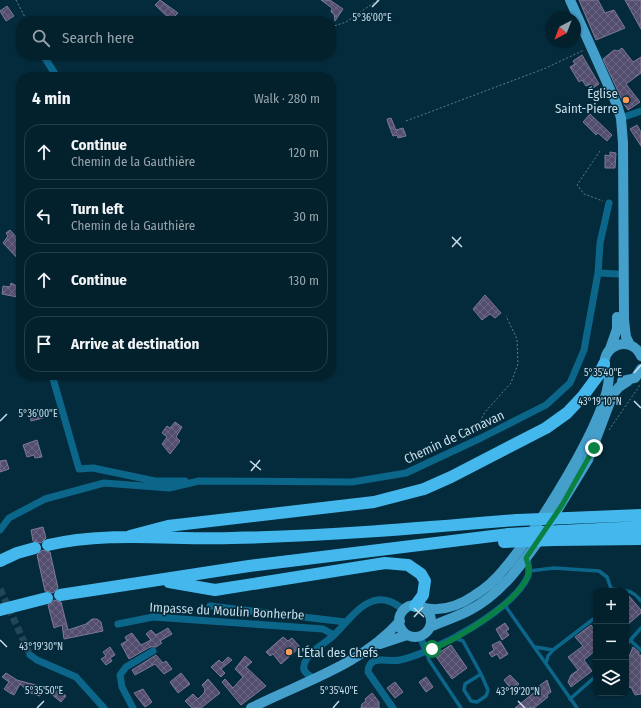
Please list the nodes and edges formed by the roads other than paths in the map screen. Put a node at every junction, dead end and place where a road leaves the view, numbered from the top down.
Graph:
1 (570, 0) edge
2 (46, 60) edge
3 (54, 72) edge
4 (641, 111) edge
5 (621, 118) junction
6 (609, 203) road end
7 (623, 208) junction
8 (598, 273) junction
9 (618, 274) junction
10 (630, 345) junction
11 (610, 350) junction
12 (641, 356) edge
13 (604, 364) junction
14 (641, 369) edge
15 (609, 375) junction
16 (53, 380) edge
17 (636, 380) edge
18 (199, 481) junction
19 (641, 512) edge
20 (641, 515) edge
21 (604, 516) junction
22 (641, 528) edge
23 (0, 530) edge
24 (130, 536) junction
25 (557, 536) junction
26 (641, 539) edge
27 (48, 545) dead end
28 (35, 548) dead end
29 (526, 558) junction
30 (0, 561) edge
31 (529, 571) junction
32 (158, 580) junction
33 (611, 588) edge
34 (629, 592) edge
35 (60, 595) dead end
36 (47, 598) dead end
37 (641, 601) edge
38 (504, 604) junction
39 (210, 606) dead end
40 (414, 608) junction
41 (0, 610) edge
42 (593, 618) edge
43 (346, 622) junction
44 (400, 622) junction
45 (118, 624) dead end
46 (430, 627) junction
47 (641, 628) edge
48 (637, 632) junction
49 (407, 634) junction
50 (334, 635) junction
51 (420, 636) junction
52 (641, 637) edge
53 (455, 638) junction
54 (630, 640) joint
55 (376, 645) junction
56 (533, 646) junction
57 (553, 650) junction
58 (641, 650) edge
59 (153, 651) dead end
60 (426, 651) junction
61 (30, 655) tunnel mouth
62 (546, 663) junction
63 (481, 674) junction
64 (311, 680) junction
65 (591, 680) edge
66 (570, 699) junction
67 (104, 708) edge
68 (133, 708) edge
69 (251, 708) edge
70 (393, 708) edge
71 (461, 708) edge
72 (576, 708) edge

1 - 5 main road
2 - 3 street
4 - 5 street
5 - 7 main road
6 - 8 street, Chemin de Carnavan
7 - 9 main road
7 - 10 main road
8 - 9 street
8 - 18 street, Chemin de Carnavan
9 - 11 main road
10 - 11 main road
10 - 12 main road
11 - 13 main road
13 - 15 main road
13 - 24 highway
14 - 17 main road
15 - 17 main road
15 - 40 main road
16 - 18 street
17 - 29 main road
18 - 23 street, Chemin de Carnavan
19 - 21 highway
20 - 21 highway
21 - 24 highway, bridge
22 - 25 highway
24 - 27 highway
25 - 26 highway
25 - 32 highway, bridge
28 - 30 highway
29 - 31 street
29 - 46 main road
31 - 33 lane
31 - 38 street
32 - 35 highway
32 - 40 highway
34 - 37 lane
36 - 41 highway
38 - 53 street
38 - 56 lane
39 - 43 street
40 - 43 street
40 - 44 main road
40 - 46 main road
42 - 57 lane
43 - 50 street
44 - 49 main road
44 - 55 main road
45 - 50 street, Impasse du Moulin Bonherbe
46 - 51 main road
47 - 48 lane
48 - 52 lane
48 - 54 lane
49 - 51 main road
49 - 55 main road
50 - 64 street
51 - 60 street
53 - 60 street
53 - 63 lane
54 - 58 lane
55 - 64 main road
56 - 57 lane
56 - 62 lane
57 - 62 lane
59 - 68 street
60 - 70 street
60 - 71 lane
61 - 67 street
62 - 66 lane
63 - 63 lane
64 - 69 main road
65 - 66 lane
66 - 72 lane

